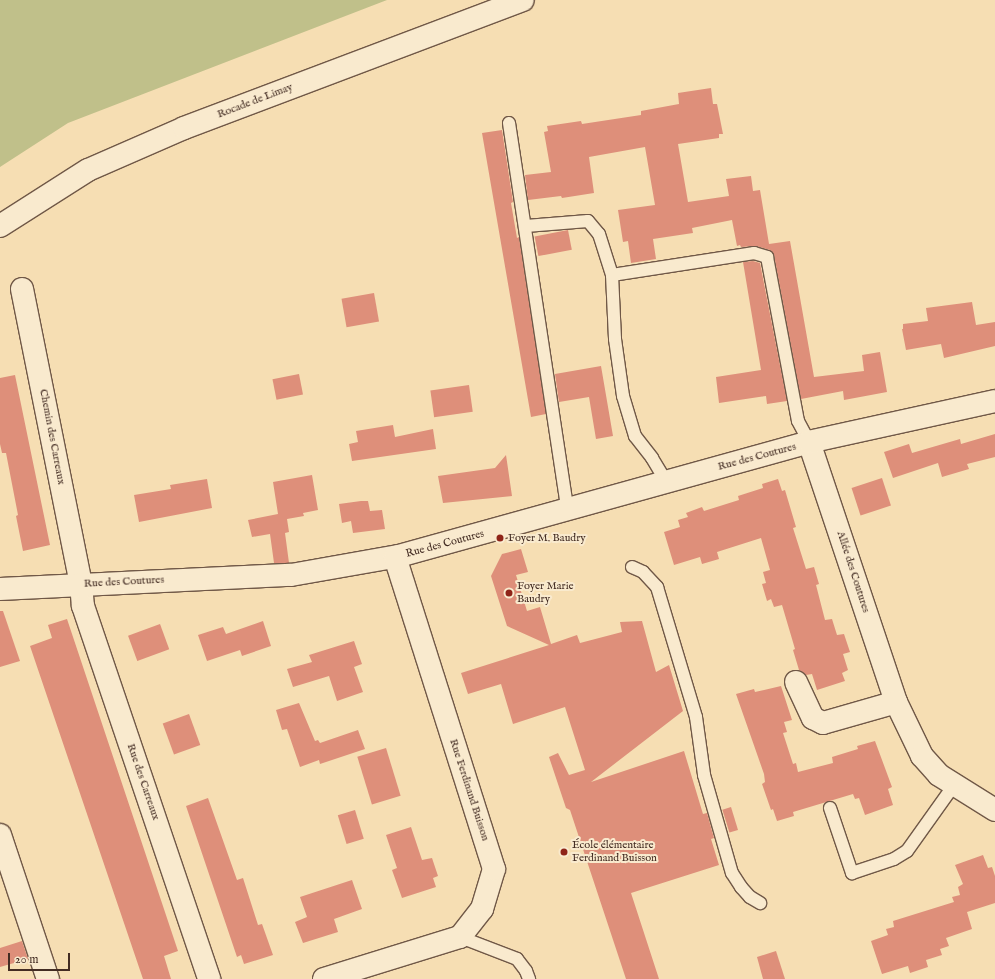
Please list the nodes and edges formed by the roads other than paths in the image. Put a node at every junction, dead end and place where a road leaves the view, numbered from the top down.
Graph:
1 (523, 0) edge
2 (509, 123) dead end
3 (0, 226) edge
4 (526, 226) junction
5 (612, 275) junction
6 (22, 289) dead end
7 (995, 401) edge
8 (810, 442) junction
9 (666, 481) junction
10 (568, 511) junction
11 (395, 557) junction
12 (632, 567) dead end
13 (81, 584) junction
14 (0, 589) edge
15 (796, 682) dead end
16 (896, 702) junction
17 (954, 785) junction
18 (830, 808) dead end
19 (995, 810) edge
20 (0, 835) edge
21 (760, 903) dead end
22 (460, 936) junction
23 (48, 979) edge
24 (208, 979) edge
25 (324, 979) edge
26 (528, 979) edge

1 - 3 street, Rocade de Limay
2 - 4 lane
4 - 5 lane
4 - 10 lane
5 - 8 lane
5 - 9 lane
6 - 13 street, Chemin des Carreaux
7 - 8 street, Rue des Coutures
8 - 9 street, Rue des Coutures
8 - 16 street, Allée des Coutures
9 - 10 street, Rue des Coutures
10 - 11 street, Rue des Coutures
11 - 13 street, Rue des Coutures
11 - 22 street, Rue Ferdinand Buisson
12 - 21 lane
13 - 14 street, Rue des Coutures
13 - 24 street, Rue des Carreaux
15 - 16 street
16 - 17 street, Allée des Coutures
17 - 18 lane
17 - 19 street, Allée des Coutures
20 - 23 street
22 - 25 street
22 - 26 lane

